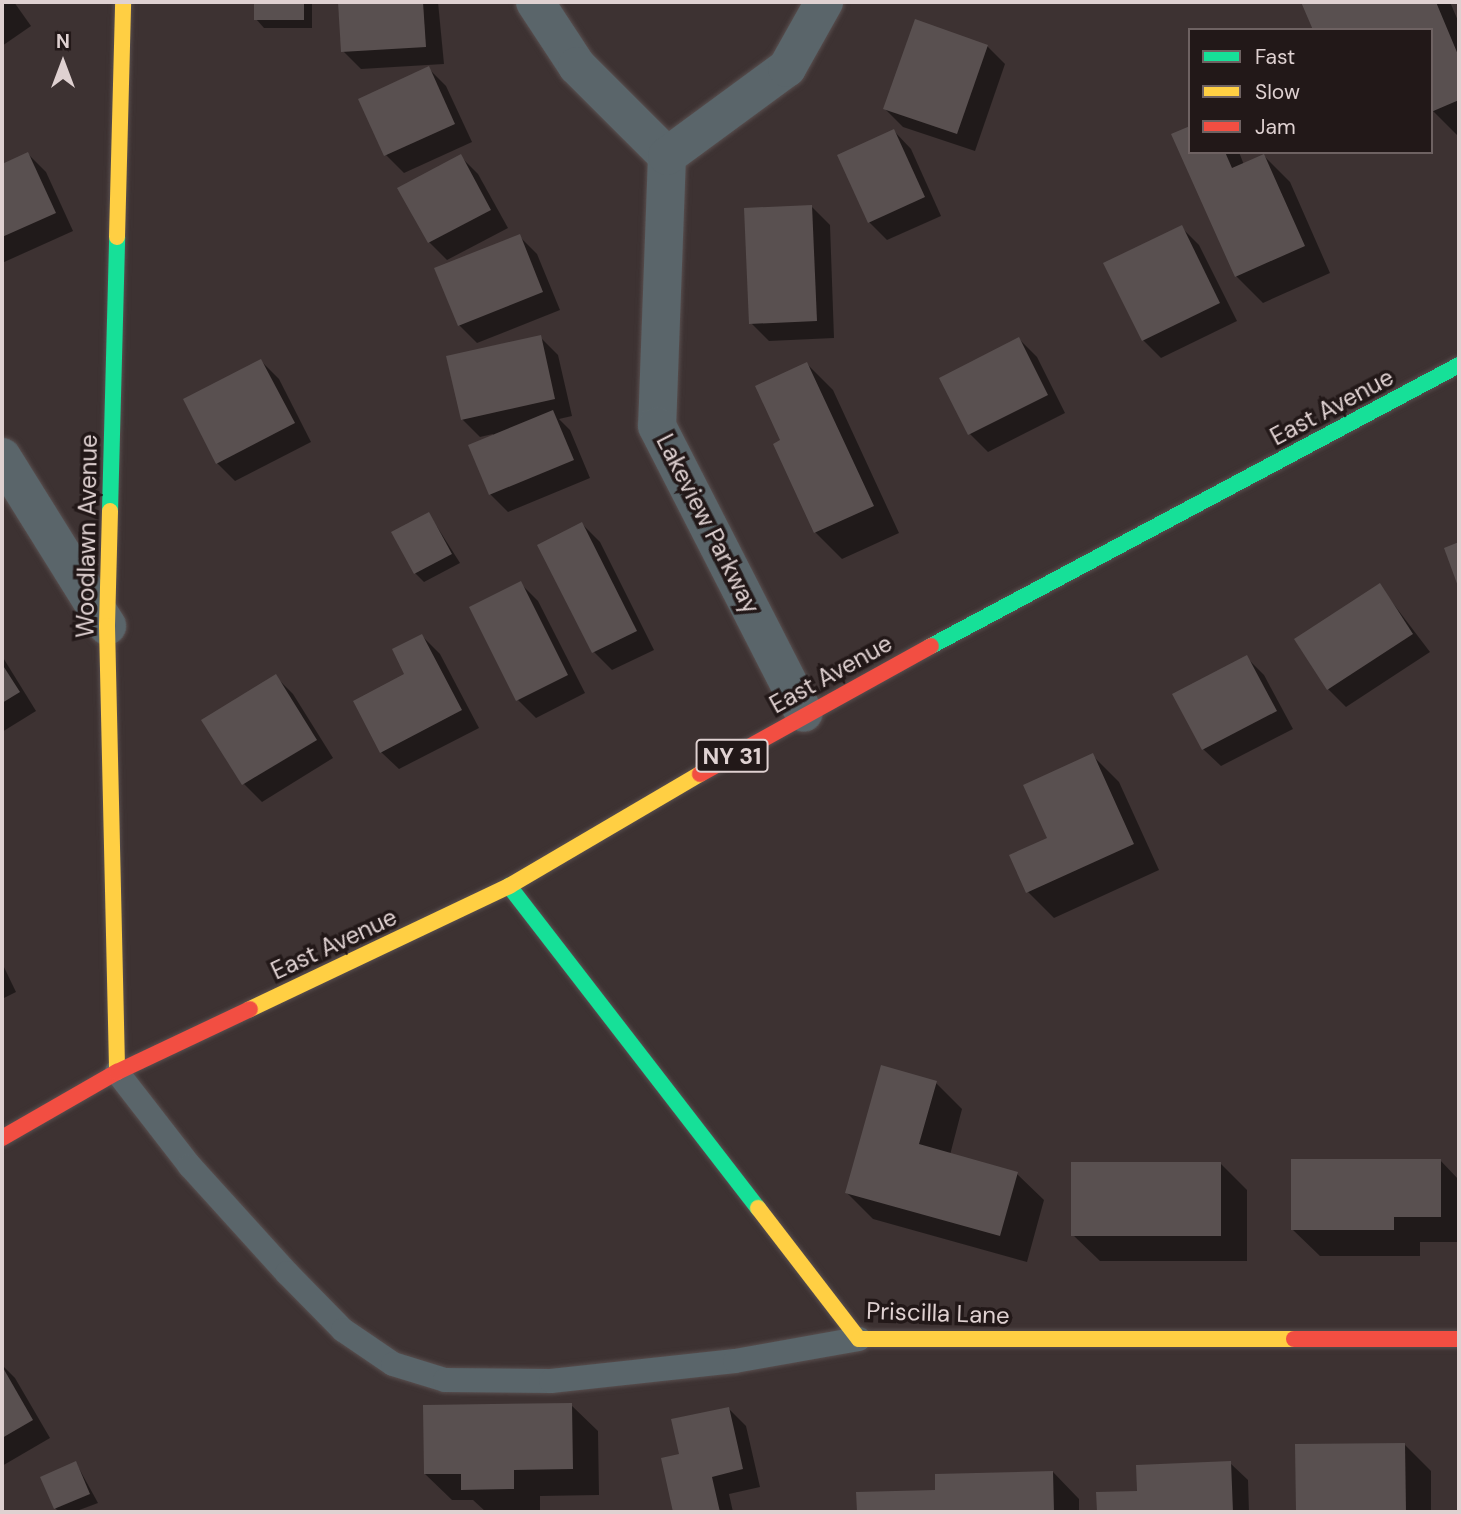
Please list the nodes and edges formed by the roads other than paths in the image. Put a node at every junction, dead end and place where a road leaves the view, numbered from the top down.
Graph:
1 (123, 2) edge
2 (535, 2) edge
3 (824, 2) edge
4 (667, 156) junction
5 (1459, 365) edge
6 (2, 457) edge
7 (107, 626) junction
8 (804, 713) junction
9 (509, 886) junction
10 (117, 1072) junction
11 (2, 1138) edge
12 (859, 1339) junction
13 (1459, 1339) edge

1 - 7 main road, Woodlawn Avenue
2 - 4 street
3 - 4 street
4 - 8 street, Lakeview Parkway
5 - 8 main road, East Avenue / NY 31
6 - 7 street
7 - 10 main road, Woodlawn Avenue
8 - 9 main road, East Avenue / NY 31
9 - 10 main road, East Avenue / NY 31
9 - 12 main road, Priscilla Lane
10 - 11 main road, East Avenue / NY 31
10 - 12 lane
12 - 13 main road, Priscilla Lane

